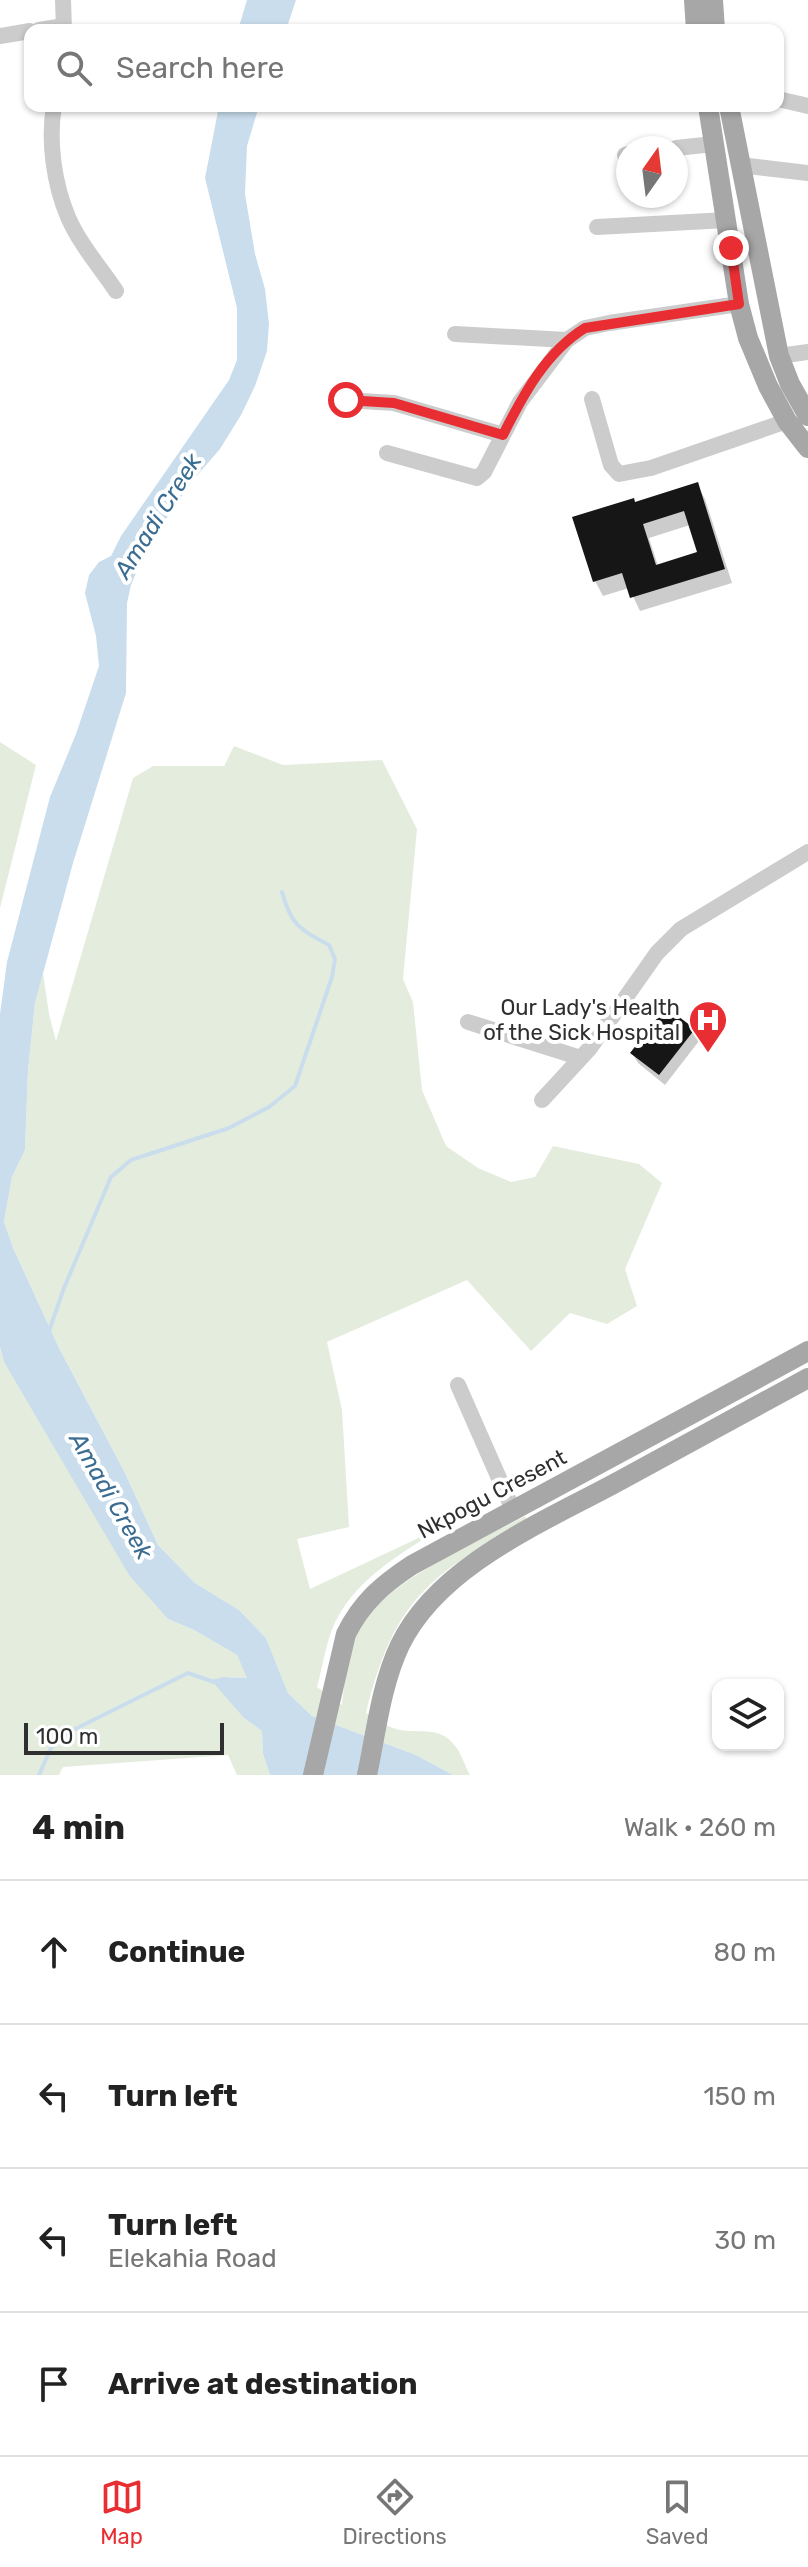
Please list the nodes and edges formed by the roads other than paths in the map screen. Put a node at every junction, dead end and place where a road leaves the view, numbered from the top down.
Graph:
1 (63, 0) edge
2 (694, 0) edge
3 (713, 0) edge
4 (64, 24) edge
5 (696, 24) edge
6 (715, 24) edge
7 (24, 32) edge
8 (0, 36) edge
9 (784, 100) edge
10 (808, 106) edge
11 (54, 112) edge
12 (709, 112) edge
13 (730, 112) edge
14 (714, 144) junction
15 (688, 147) edge
16 (740, 165) junction
17 (808, 173) edge
18 (727, 220) junction
19 (597, 227) dead end
20 (116, 291) dead end
21 (739, 304) junction
22 (455, 334) dead end
23 (567, 340) junction
24 (808, 352) edge
25 (779, 356) junction
26 (592, 399) dead end
27 (346, 400) dead end
28 (808, 416) edge
29 (787, 421) junction
30 (503, 435) junction
31 (808, 448) edge
32 (387, 453) dead end
33 (808, 852) edge
34 (468, 1022) dead end
35 (581, 1058) junction
36 (542, 1100) dead end
37 (808, 1351) edge
38 (808, 1378) edge
39 (458, 1385) dead end
40 (513, 1510) junction
41 (313, 1775) edge
42 (367, 1775) edge

1 - 4 street
2 - 5 main road
3 - 6 main road
7 - 8 street
9 - 10 street
11 - 20 street
12 - 14 main road
13 - 16 main road
14 - 15 street
14 - 18 main road
16 - 17 street
16 - 25 main road
18 - 19 street
18 - 21 main road
21 - 23 street
21 - 29 main road
22 - 23 street
23 - 30 street
24 - 25 street
25 - 28 main road
26 - 29 street
27 - 30 street
29 - 31 main road
30 - 32 street
33 - 35 street
34 - 35 street
35 - 36 street
37 - 40 main road, Nkpogu Cresent
38 - 42 main road
39 - 40 street
40 - 41 main road, Nkpogu Cresent

